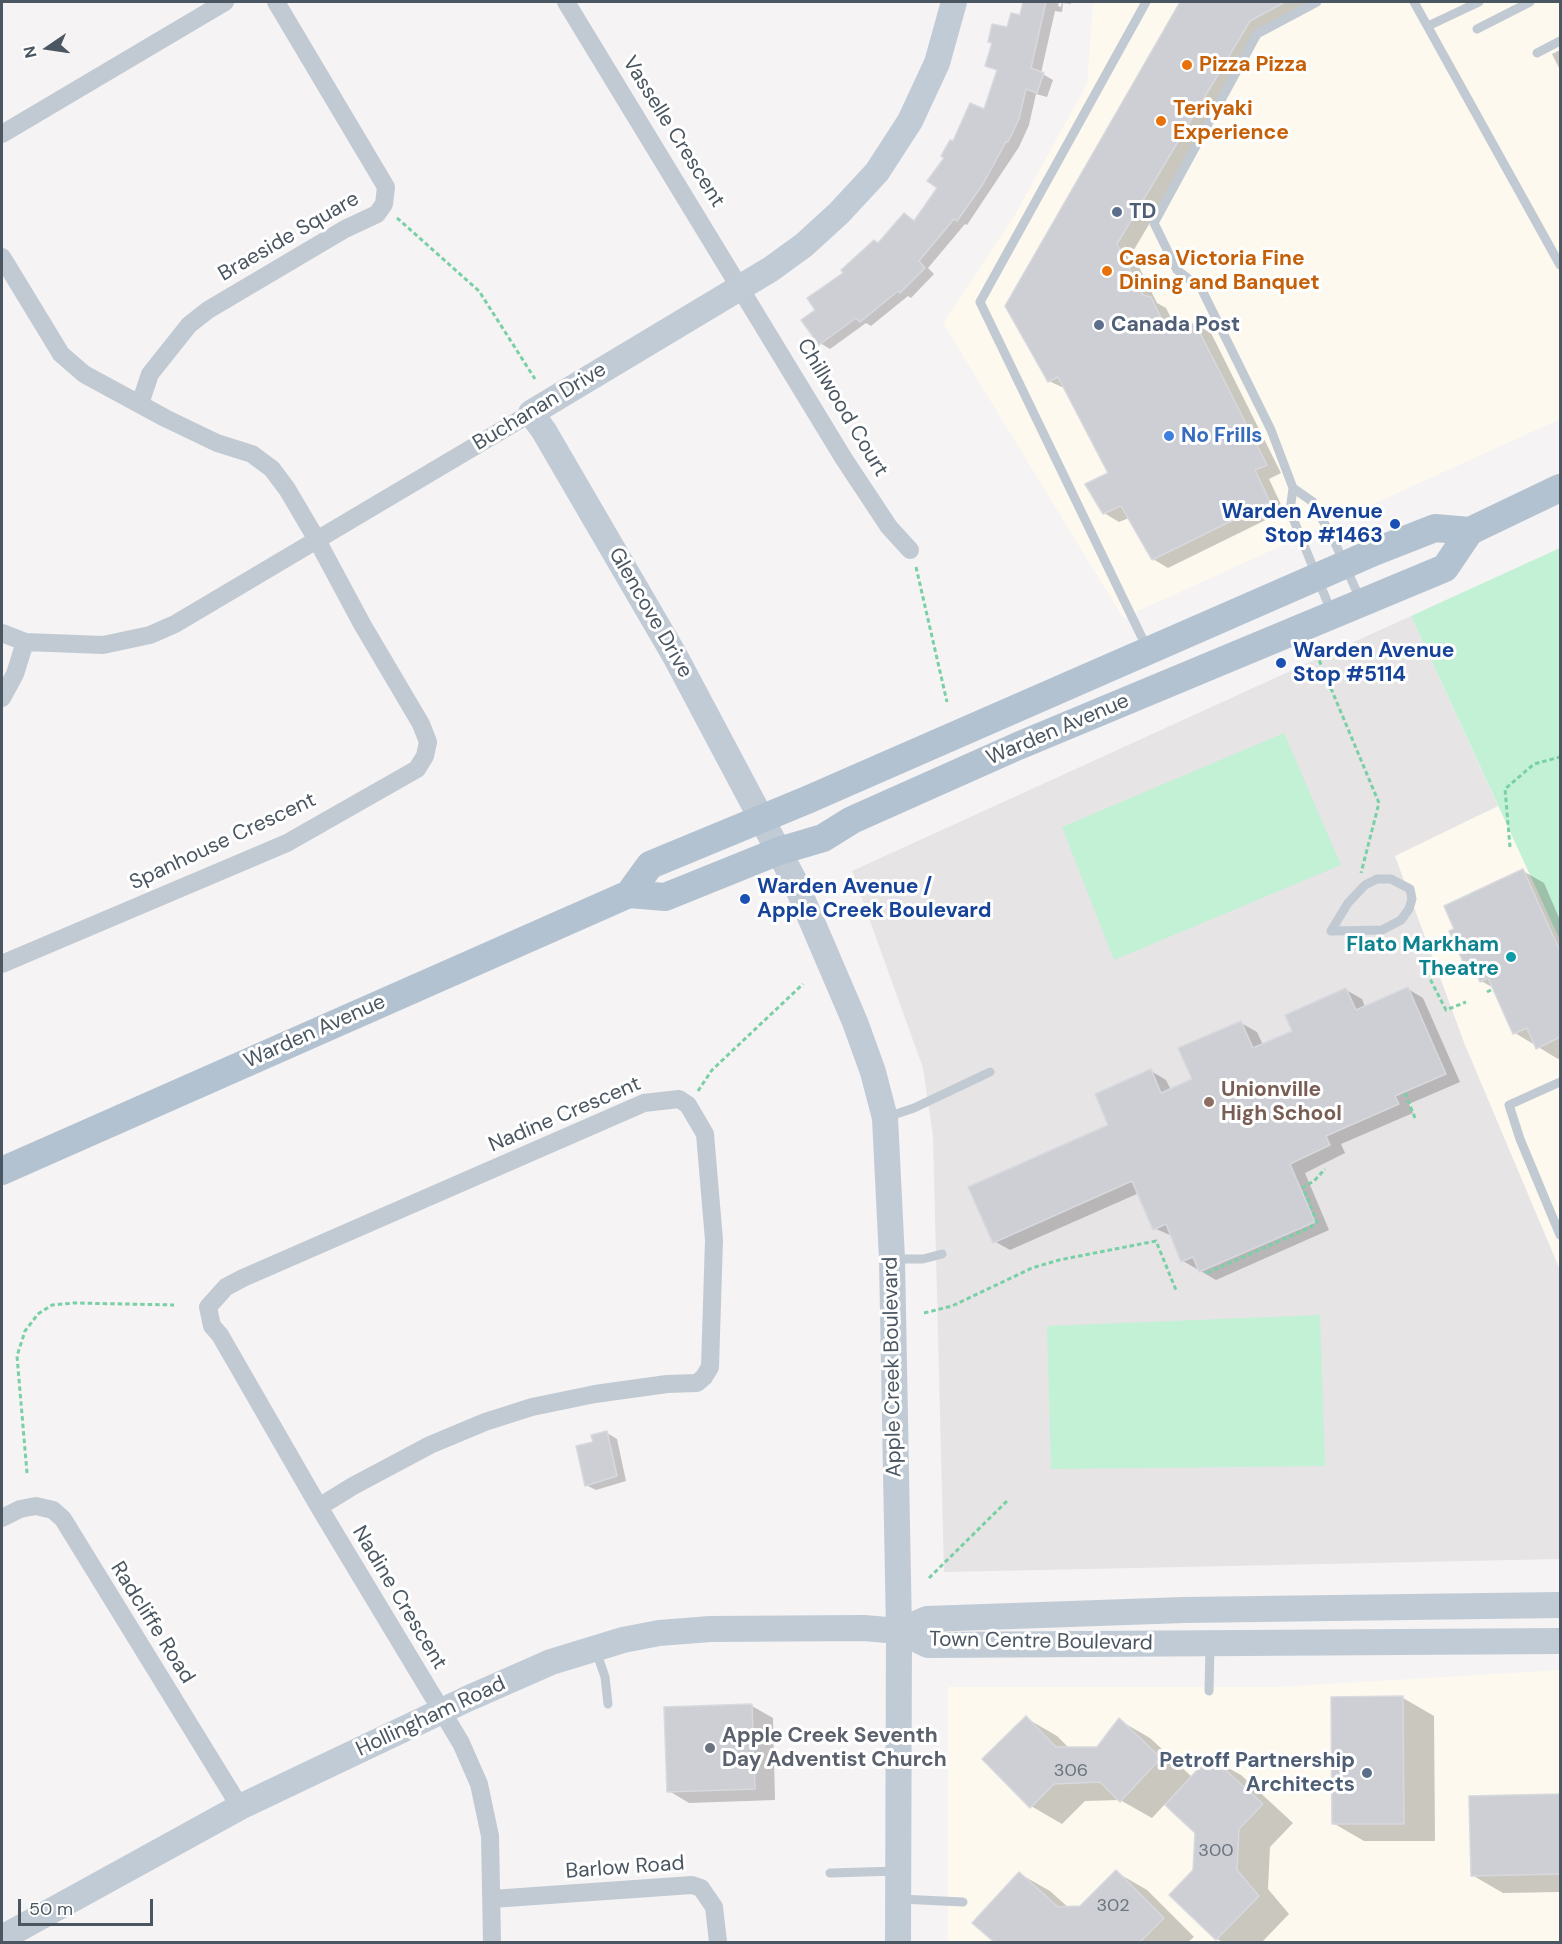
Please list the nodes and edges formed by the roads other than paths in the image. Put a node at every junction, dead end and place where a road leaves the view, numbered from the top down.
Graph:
1 (225, 2) edge
2 (276, 2) edge
3 (566, 2) edge
4 (954, 2) edge
5 (1146, 2) edge
6 (1317, 2) edge
7 (1414, 2) edge
8 (1479, 2) edge
9 (1530, 2) edge
10 (1428, 26) junction
11 (1477, 29) dead end
12 (1560, 41) edge
13 (1537, 54) dead end
14 (2, 134) edge
15 (2, 257) edge
16 (1560, 265) edge
17 (741, 286) junction
18 (140, 404) junction
19 (531, 413) junction
20 (1293, 488) junction
21 (1560, 488) edge
22 (1470, 531) junction
23 (317, 540) junction
24 (910, 550) road end
25 (1345, 564) junction
26 (1317, 578) junction
27 (1361, 602) junction
28 (1333, 614) junction
29 (2, 633) edge
30 (25, 642) junction
31 (1148, 650) junction
32 (2, 698) edge
33 (762, 817) junction
34 (779, 851) junction
35 (629, 894) junction
36 (1331, 931) joint
37 (2, 964) edge
38 (990, 1072) dead end
39 (1560, 1082) edge
40 (885, 1118) junction
41 (2, 1171) edge
42 (1560, 1235) edge
43 (942, 1254) dead end
44 (892, 1260) junction
45 (319, 1507) junction
46 (2, 1518) edge
47 (1560, 1605) edge
48 (899, 1631) junction
49 (1560, 1641) edge
50 (1210, 1643) junction
51 (595, 1648) junction
52 (1209, 1691) dead end
53 (608, 1704) dead end
54 (441, 1711) junction
55 (240, 1807) junction
56 (897, 1871) junction
57 (830, 1873) dead end
58 (492, 1899) junction
59 (897, 1899) junction
60 (963, 1902) dead end
61 (2, 1938) edge
62 (492, 1942) edge
63 (718, 1942) edge
64 (898, 1942) edge

1 - 14 street
2 - 18 street, Braeside Square
3 - 17 street, Vasselle Crescent
4 - 17 main road, Buchanan Drive
5 - 31 lane
6 - 20 lane
7 - 10 lane
8 - 10 lane
9 - 11 lane
10 - 16 lane
12 - 13 lane
15 - 18 street
17 - 19 main road, Buchanan Drive
17 - 24 street, Chillwood Court
18 - 23 street
19 - 23 street, Buchanan Drive
19 - 33 main road, Glencove Drive
20 - 25 lane
20 - 26 lane
21 - 22 main road
22 - 25 main road, Warden Avenue
22 - 27 main road, Warden Avenue
23 - 30 street, Buchanan Drive
23 - 37 street, Spanhouse Crescent
25 - 26 main road, Warden Avenue
25 - 27 lane
26 - 28 lane
26 - 31 main road, Warden Avenue
27 - 28 main road, Warden Avenue
28 - 34 main road, Warden Avenue
29 - 30 street, Buchanan Drive
30 - 32 street
31 - 33 main road, Warden Avenue
33 - 34 main road, Apple Creek Boulevard
33 - 35 main road, Warden Avenue
34 - 35 main road, Warden Avenue
34 - 40 main road, Apple Creek Boulevard
35 - 41 main road, Warden Avenue
36 - 36 lane
38 - 40 lane
39 - 42 lane
40 - 44 main road, Apple Creek Boulevard
43 - 44 lane
44 - 48 main road, Apple Creek Boulevard
45 - 45 street, Nadine Crescent
45 - 54 street, Nadine Crescent
46 - 55 street, Radcliffe Road
47 - 48 main road, Town Centre Boulevard
48 - 50 main road, Town Centre Boulevard
48 - 51 main road, Hollingham Road
48 - 56 main road, Apple Creek Boulevard
49 - 50 main road, Town Centre Boulevard
50 - 52 lane
51 - 53 lane
51 - 54 main road, Hollingham Road
54 - 55 main road, Hollingham Road
54 - 58 street, Nadine Crescent
55 - 61 main road, Hollingham Road
56 - 57 lane
56 - 59 main road, Apple Creek Boulevard
58 - 62 street, Nadine Crescent
58 - 63 street, Barlow Road
59 - 60 lane
59 - 64 main road, Apple Creek Boulevard

